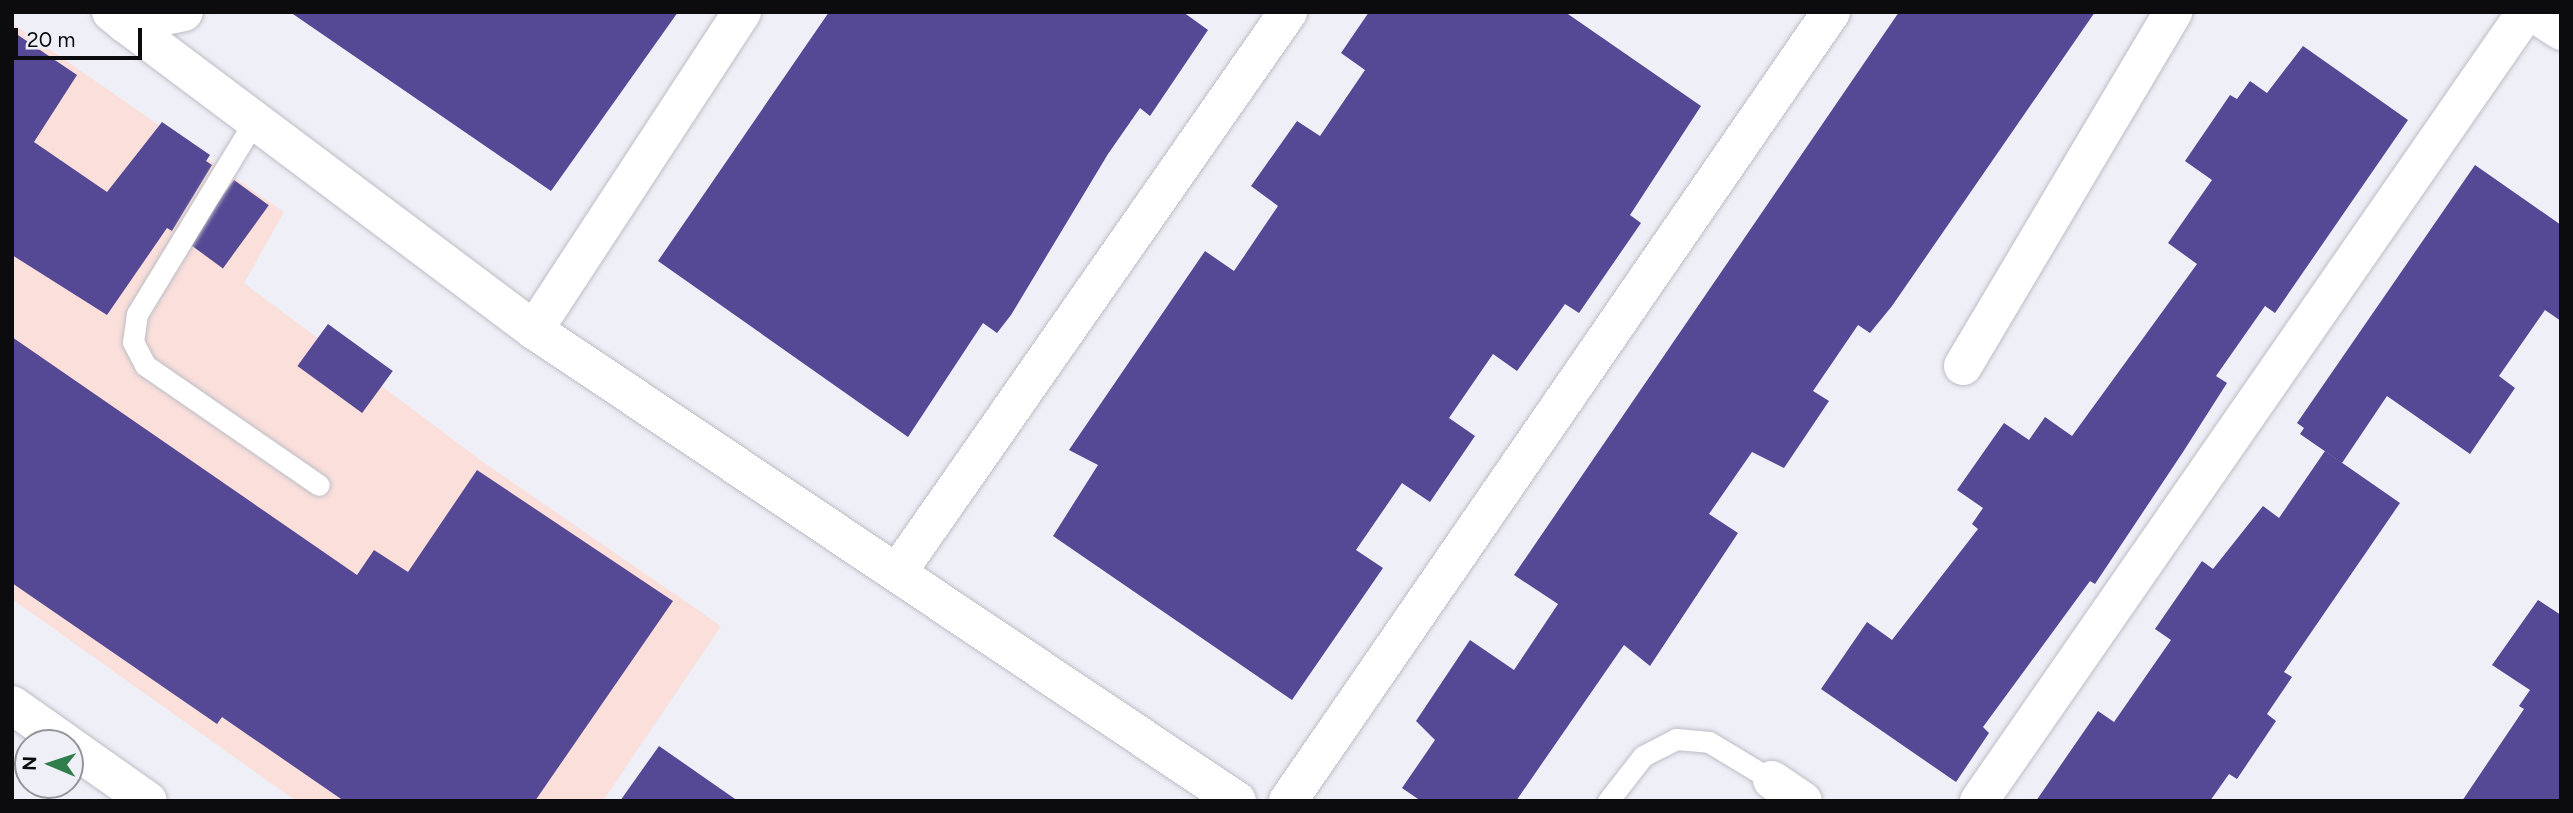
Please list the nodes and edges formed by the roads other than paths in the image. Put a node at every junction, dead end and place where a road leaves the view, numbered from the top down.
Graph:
1 (184, 12) edge
2 (742, 12) edge
3 (1288, 12) edge
4 (1832, 12) edge
5 (2173, 12) edge
6 (2526, 12) edge
7 (2532, 12) edge
8 (118, 18) edge
9 (2561, 31) edge
10 (255, 120) junction
11 (534, 330) junction
12 (1963, 366) dead end
13 (318, 485) dead end
14 (897, 573) junction
15 (12, 705) edge
16 (46, 729) edge
17 (84, 755) edge
18 (1772, 780) joint
19 (148, 801) edge
20 (1237, 801) edge
21 (1288, 801) edge
22 (1608, 801) edge
23 (1803, 801) edge
24 (1979, 801) edge

1 - 8 street
2 - 11 street
3 - 14 street
4 - 21 street
5 - 12 street
6 - 24 street
7 - 9 street
8 - 10 street
10 - 11 street
10 - 13 lane
11 - 14 street
14 - 20 street
15 - 16 street
17 - 19 street
18 - 22 lane
18 - 23 street

